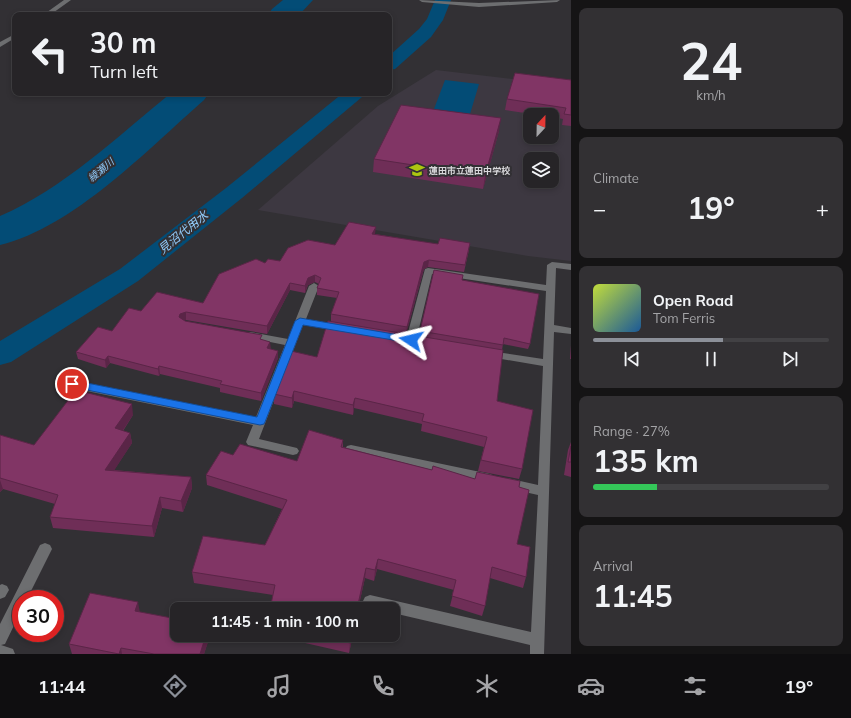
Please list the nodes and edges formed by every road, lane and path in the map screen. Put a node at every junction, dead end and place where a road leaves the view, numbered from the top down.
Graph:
1 (68, 0) edge
2 (422, 0) edge
3 (557, 0) edge
4 (50, 12) edge
5 (12, 38) edge
6 (0, 45) edge
7 (571, 267) edge
8 (314, 286) edge
9 (551, 289) junction
10 (300, 321) junction
11 (550, 328) junction
12 (352, 330) edge
13 (571, 331) edge
14 (238, 333) edge
15 (426, 342) edge
16 (291, 343) junction
17 (480, 352) edge
18 (549, 364) junction
19 (72, 384) dead end
20 (260, 422) junction
21 (352, 449) edge
22 (293, 451) dead end
23 (544, 491) junction
24 (45, 549) dead end
25 (370, 601) dead end
26 (0, 639) edge
27 (537, 647) edge
28 (0, 652) edge
29 (8, 654) edge

1 - 4 street
2 - 3 street
5 - 6 street
7 - 9 street
8 - 10 street
9 - 11 street
9 - 15 street
10 - 12 street
10 - 16 street
11 - 13 street
11 - 18 street
14 - 16 street
16 - 20 street
17 - 18 street
18 - 23 street
19 - 20 street
20 - 22 street
21 - 23 street
23 - 27 street
24 - 26 street
25 - 27 street
28 - 29 street

